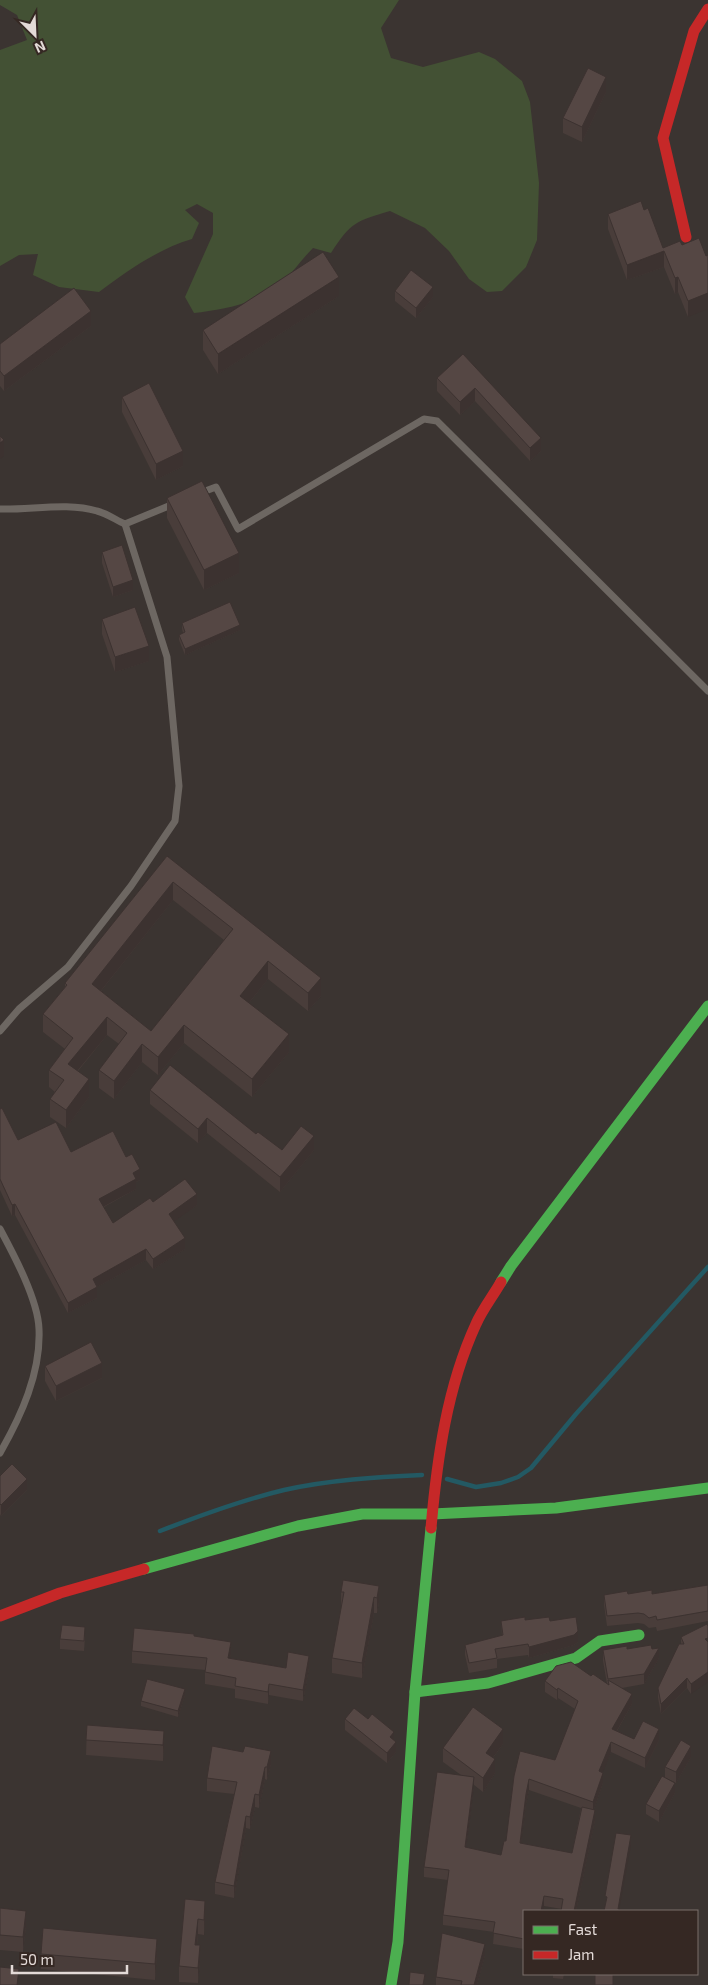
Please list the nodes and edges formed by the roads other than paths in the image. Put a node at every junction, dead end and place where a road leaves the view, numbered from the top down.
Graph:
1 (708, 9) edge
2 (686, 237) dead end
3 (188, 498) edge
4 (179, 502) edge
5 (0, 509) edge
6 (125, 524) junction
7 (708, 691) edge
8 (708, 1006) edge
9 (0, 1031) edge
10 (0, 1229) edge
11 (0, 1453) edge
12 (708, 1488) edge
13 (432, 1514) junction
14 (0, 1616) edge
15 (639, 1635) dead end
16 (415, 1692) junction
17 (391, 1985) edge

1 - 2 street
3 - 7 lane
4 - 6 lane
5 - 6 lane
6 - 9 lane
8 - 13 street
10 - 11 lane
12 - 13 street
13 - 14 street
13 - 16 street
15 - 16 street
16 - 17 street

